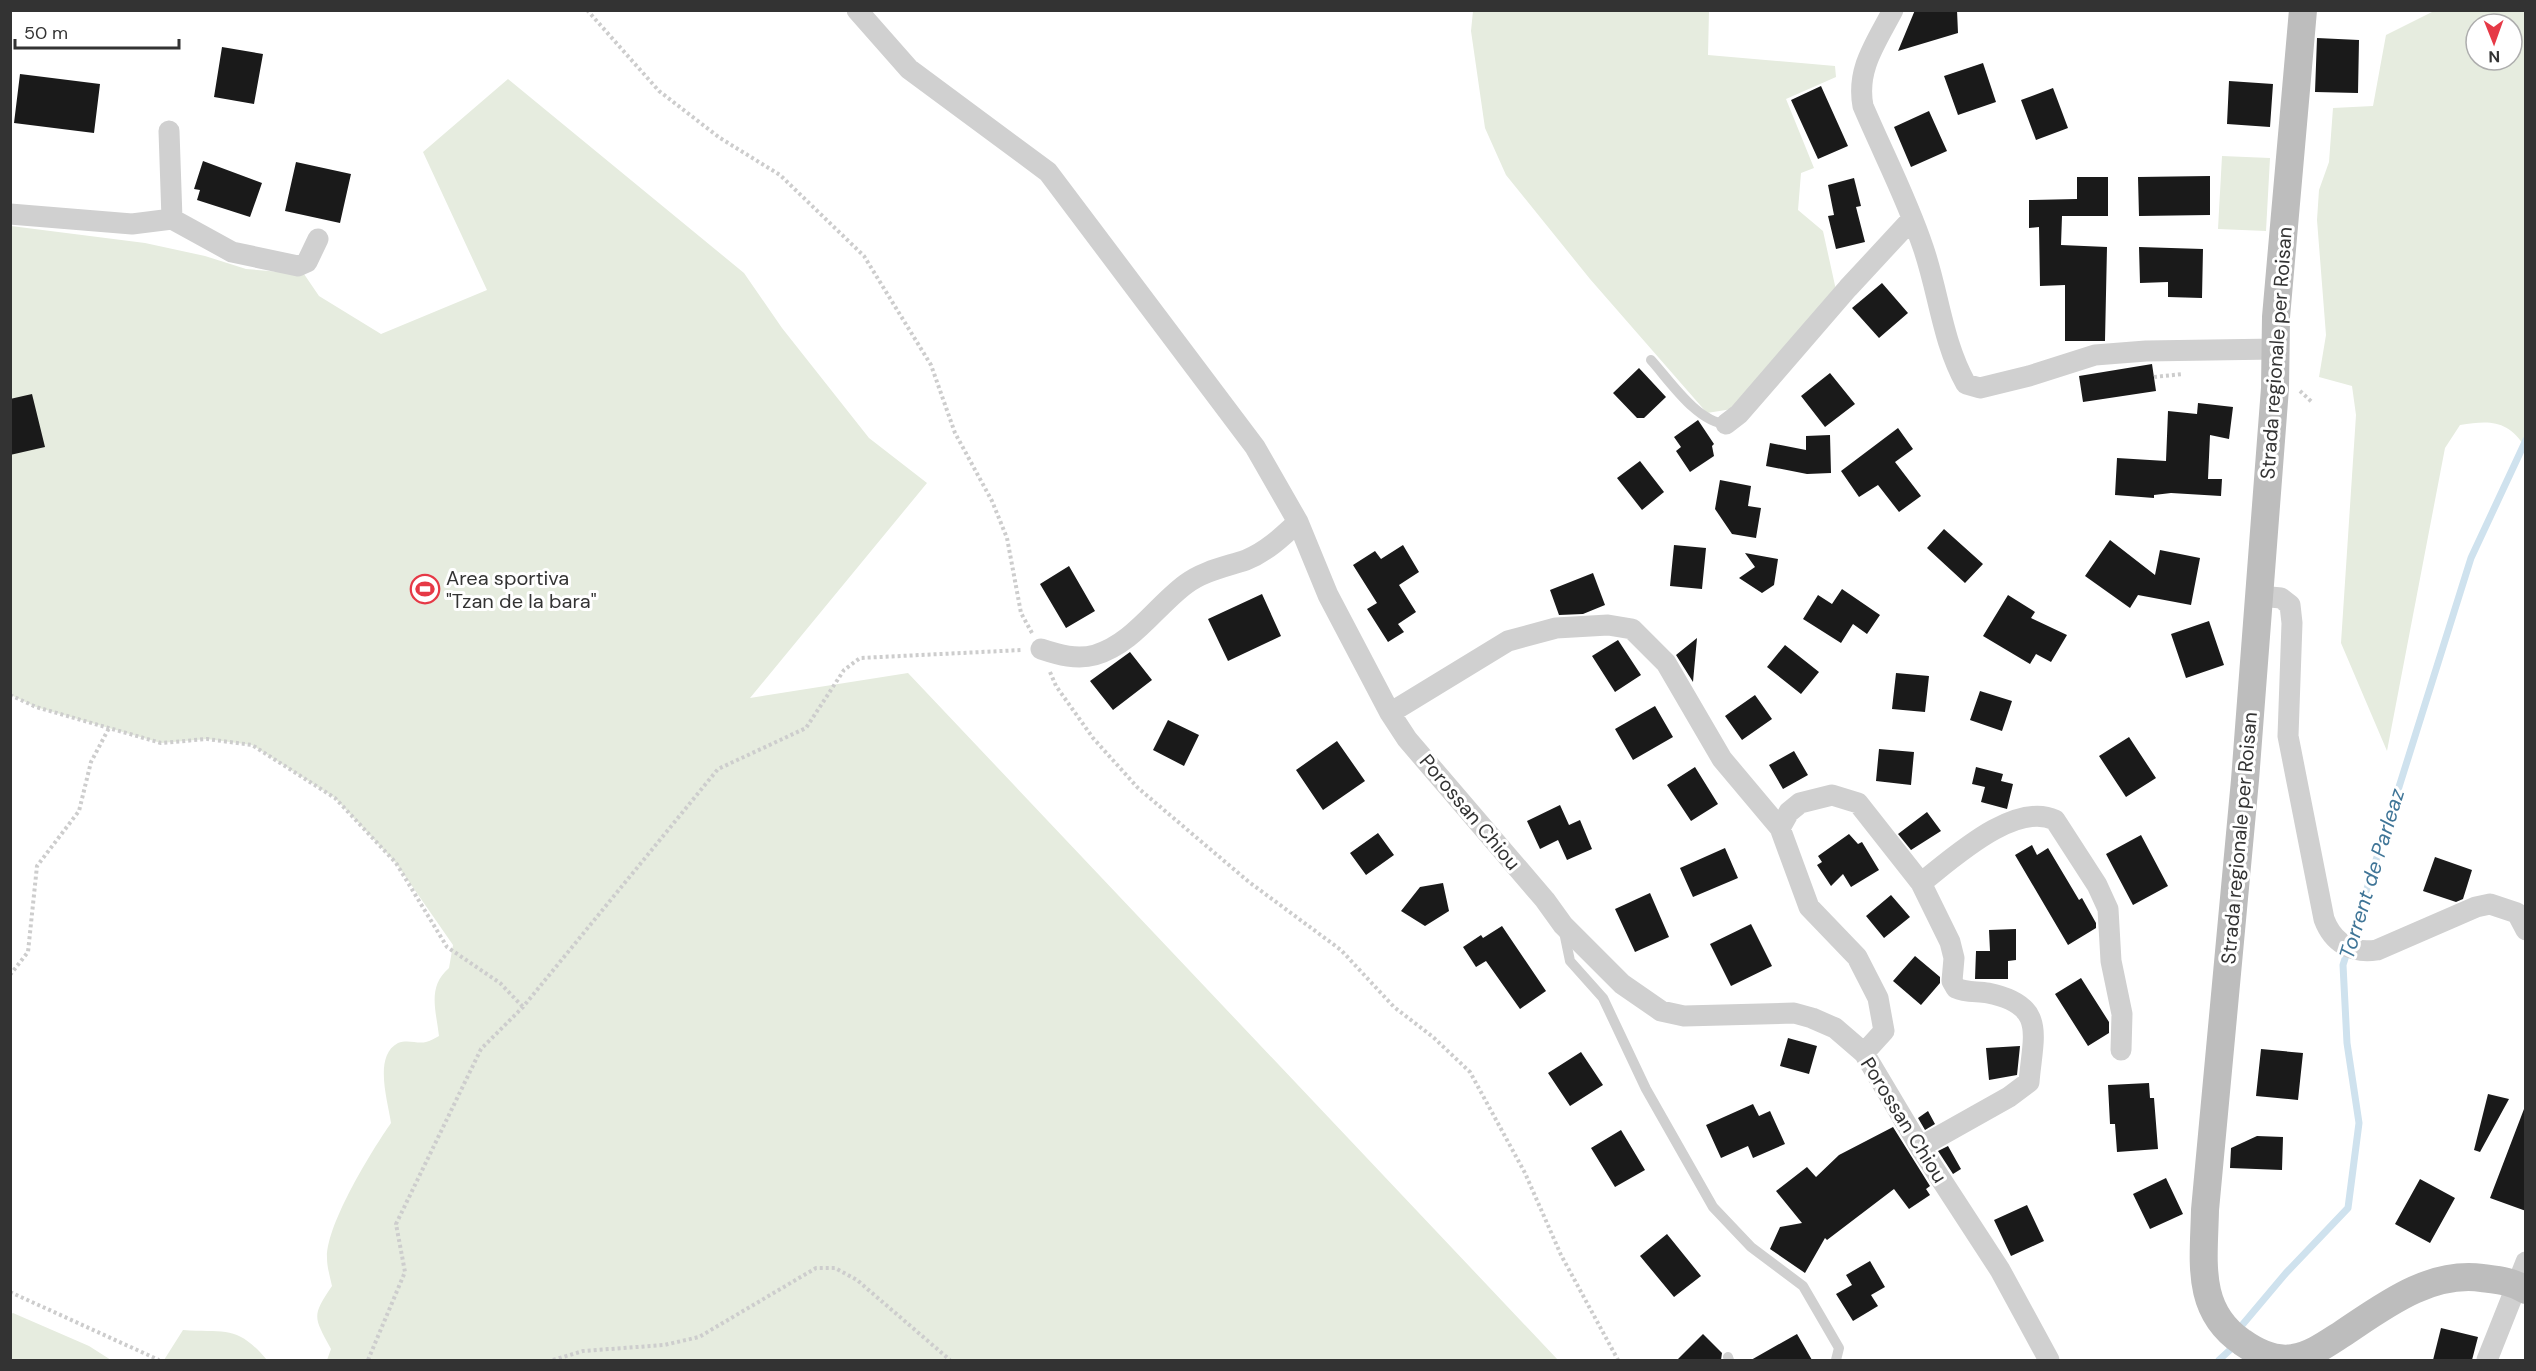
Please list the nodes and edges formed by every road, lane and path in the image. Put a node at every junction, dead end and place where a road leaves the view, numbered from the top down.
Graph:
1 (587, 10) edge
2 (857, 10) edge
3 (1893, 10) edge
4 (2303, 10) edge
5 (169, 131) dead end
6 (10, 214) edge
7 (172, 219) junction
8 (1912, 219) junction
9 (318, 239) dead end
10 (2276, 349) junction
11 (1651, 360) dead end
12 (2172, 375) dead end
13 (2154, 377) dead end
14 (1726, 424) joint
15 (1298, 522) junction
16 (2260, 596) junction
17 (1041, 649) junction
18 (10, 695) edge
19 (1386, 704) junction
20 (109, 728) junction
21 (1780, 828) junction
22 (1921, 883) junction
23 (2523, 915) edge
24 (1563, 926) junction
25 (10, 975) edge
26 (523, 1007) junction
27 (2121, 1050) dead end
28 (1864, 1053) junction
29 (1920, 1147) junction
30 (2523, 1279) edge
31 (10, 1292) edge
32 (2294, 1359) edge
33 (159, 1360) edge
34 (368, 1360) edge
35 (553, 1360) edge
36 (950, 1360) edge
37 (1618, 1360) edge
38 (1836, 1360) edge
39 (2049, 1360) edge
40 (2487, 1360) edge

1 - 17 path
2 - 15 street, Porossan Chiou
3 - 8 street
4 - 10 main road, Strada regionale per Roisan
5 - 7 street
6 - 7 street
7 - 9 street
8 - 10 street
8 - 14 street
10 - 16 main road, Strada regionale per Roisan
11 - 14 lane
12 - 13 path
15 - 17 street
15 - 19 street, Porossan Chiou
16 - 23 street
16 - 32 main road, Strada regionale per Roisan
17 - 26 path
17 - 37 path
18 - 20 path
19 - 21 street
19 - 24 street, Porossan Chiou
20 - 25 path
20 - 26 path
21 - 22 street
21 - 28 street
22 - 27 street
22 - 29 street
24 - 28 street, Porossan Chiou
24 - 38 lane, Porossan Chiou
26 - 34 path
28 - 29 street, Porossan Chiou
29 - 39 street, Porossan Chiou
30 - 32 main road, Strada regionale per Roisan
30 - 40 street
31 - 33 path
35 - 36 path

